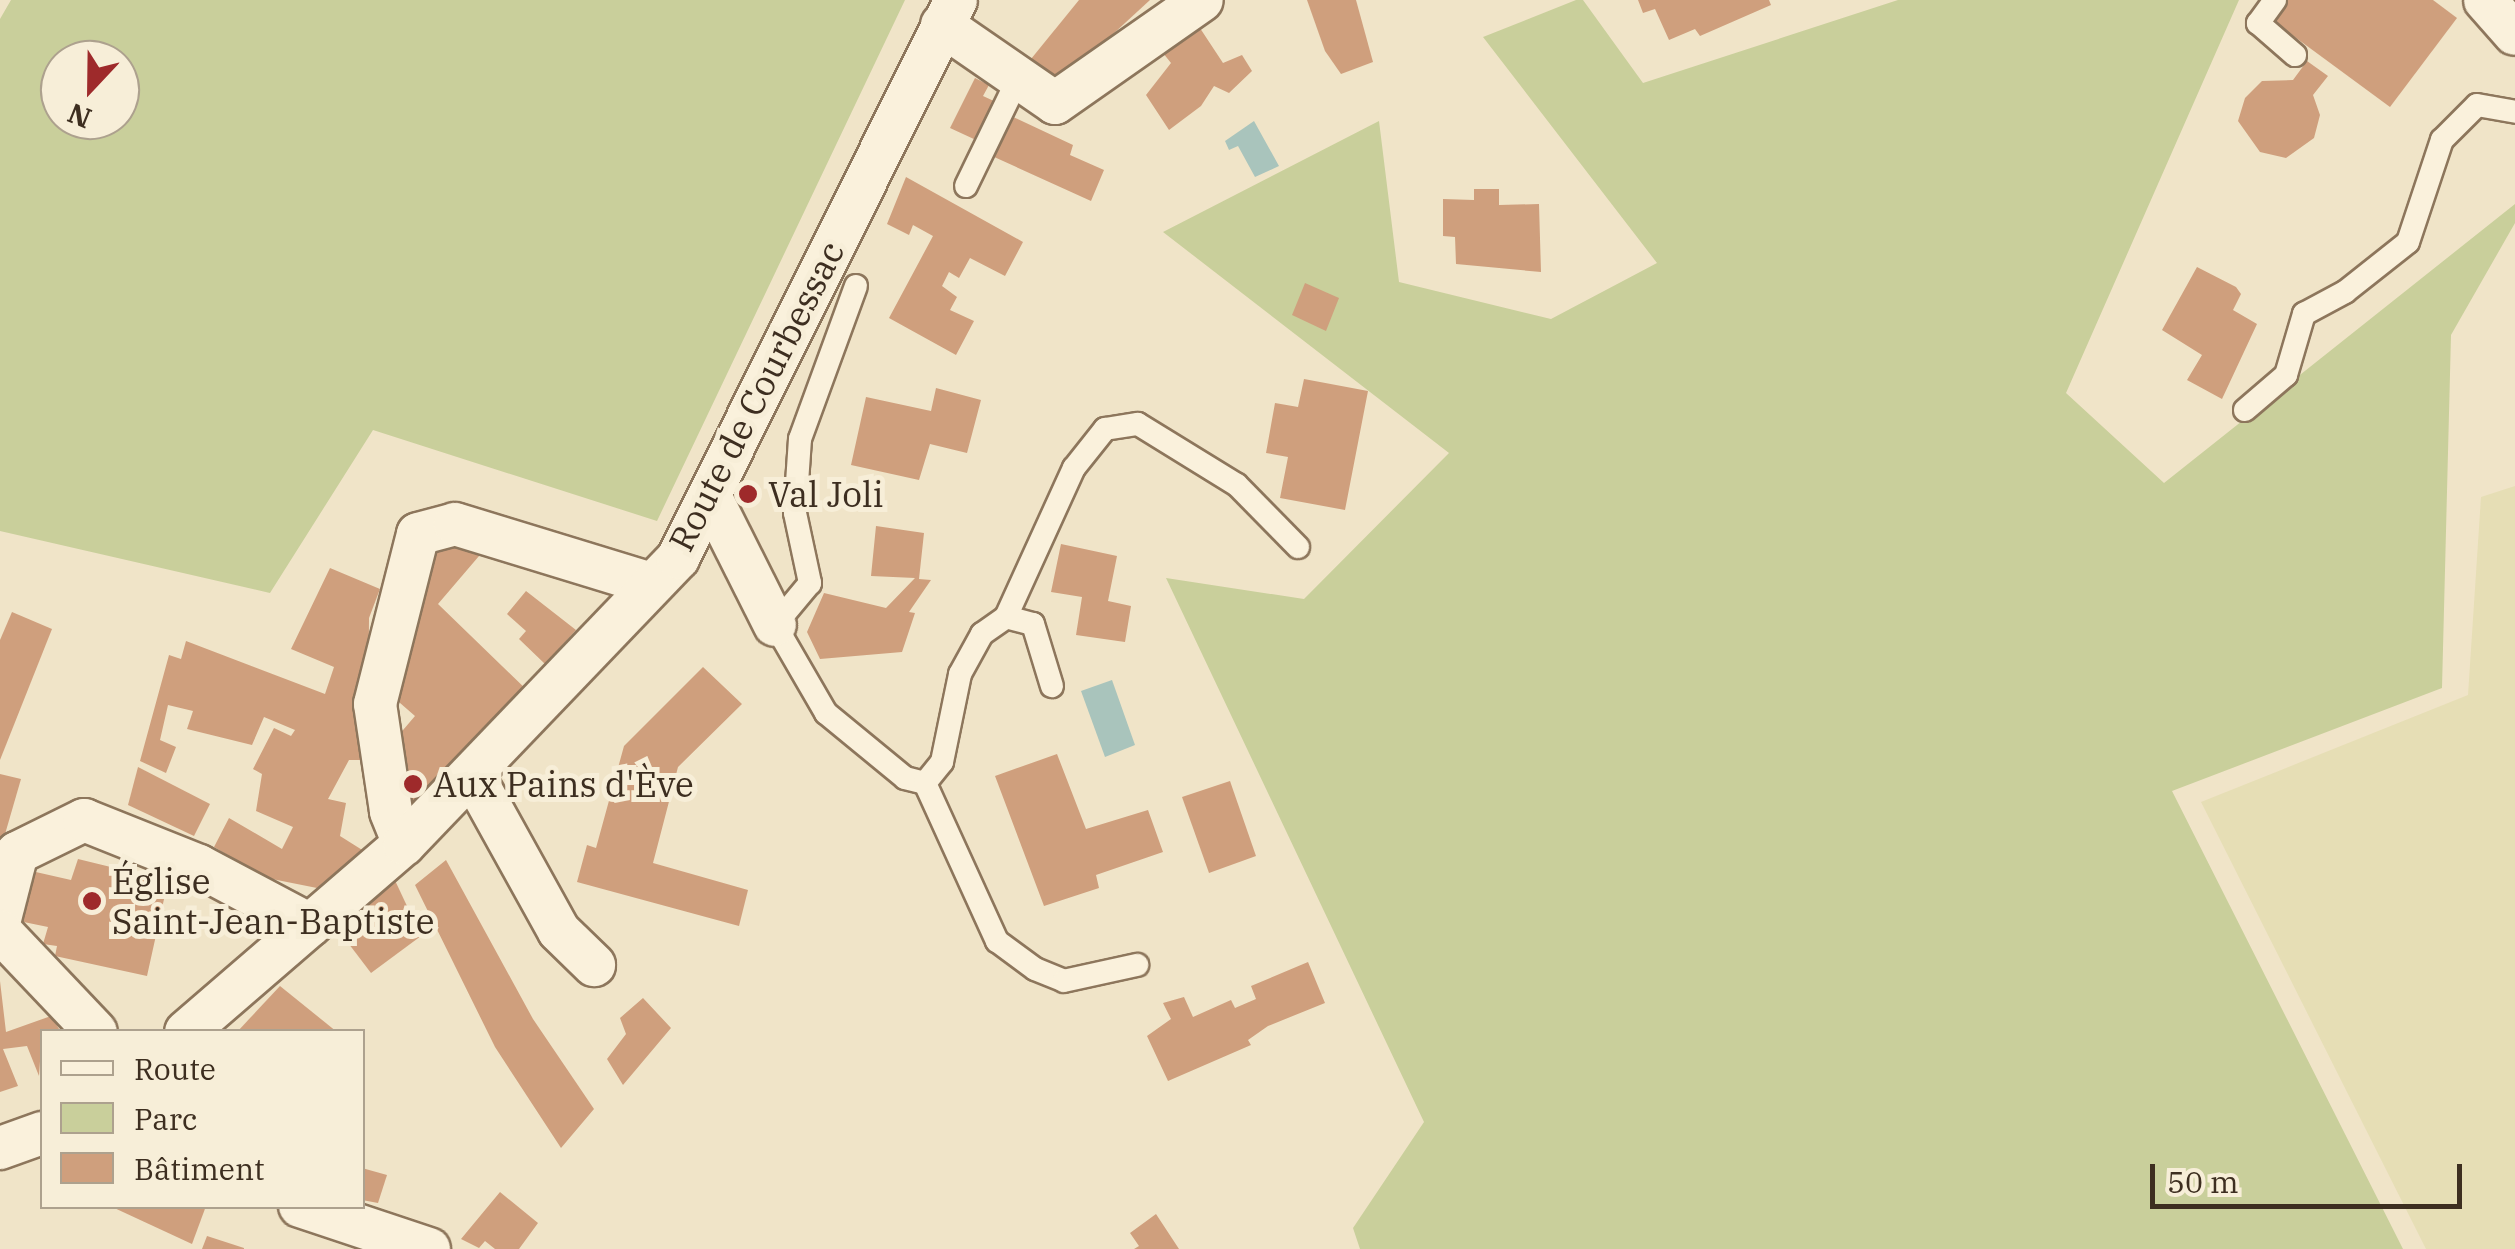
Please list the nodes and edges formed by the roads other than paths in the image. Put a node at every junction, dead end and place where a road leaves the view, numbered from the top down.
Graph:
1 (1202, 0) edge
2 (2274, 0) edge
3 (2485, 0) edge
4 (949, 12) edge
5 (2515, 34) edge
6 (2295, 54) dead end
7 (1018, 79) junction
8 (2515, 112) edge
9 (966, 186) dead end
10 (856, 286) dead end
11 (2245, 410) dead end
12 (711, 498) junction
13 (1298, 547) dead end
14 (651, 584) junction
15 (1006, 617) junction
16 (775, 625) junction
17 (1052, 686) dead end
18 (472, 774) junction
19 (924, 783) junction
20 (404, 844) junction
21 (0, 919) edge
22 (310, 925) junction
23 (0, 931) edge
24 (594, 965) dead end
25 (1137, 965) dead end
26 (93, 1029) edge
27 (189, 1029) edge
28 (40, 1134) edge
29 (0, 1148) edge
30 (309, 1209) edge
31 (428, 1249) edge

1 - 7 street
2 - 6 lane
3 - 5 street
4 - 7 street
4 - 12 street, Route de Courbessac
7 - 9 lane
8 - 11 lane
10 - 16 lane
12 - 14 street, Route de Courbessac
12 - 16 street
13 - 15 lane
14 - 18 street, Route de Courbessac
14 - 20 street
15 - 17 lane
15 - 19 lane
16 - 19 lane
18 - 20 street, Route de Courbessac
18 - 24 street
19 - 25 lane
20 - 22 street, Route de Courbessac
21 - 22 street
22 - 27 street, Route de Courbessac
23 - 26 street
28 - 29 street
30 - 31 street

